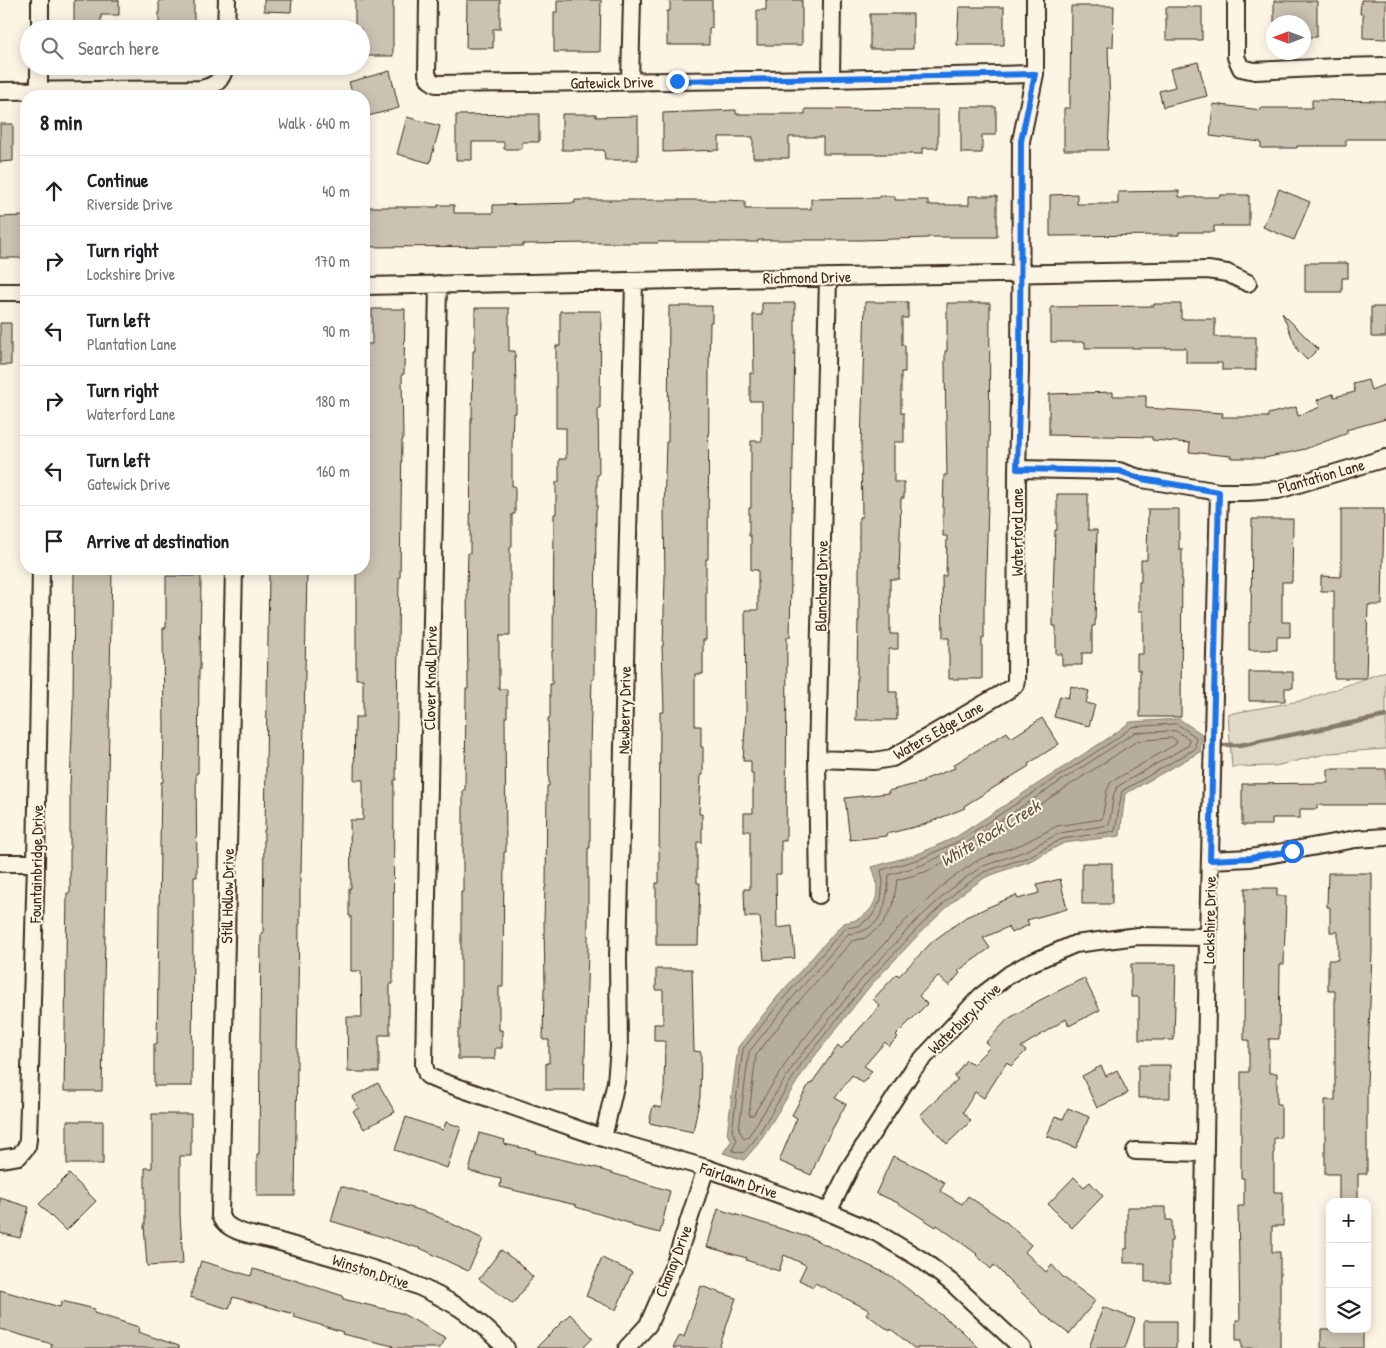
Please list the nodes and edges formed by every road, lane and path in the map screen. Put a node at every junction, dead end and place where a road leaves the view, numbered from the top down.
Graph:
1 (40, 0) edge
2 (227, 0) edge
3 (428, 0) edge
4 (632, 0) edge
5 (832, 0) edge
6 (1036, 0) edge
7 (1236, 0) edge
8 (40, 20) edge
9 (226, 20) edge
10 (1386, 66) edge
11 (1035, 74) junction
12 (39, 75) edge
13 (223, 75) edge
14 (831, 79) junction
15 (630, 81) junction
16 (39, 90) edge
17 (120, 90) edge
18 (0, 91) edge
19 (20, 91) edge
20 (1021, 274) junction
21 (828, 277) junction
22 (634, 281) junction
23 (1248, 283) dead end
24 (438, 284) junction
25 (370, 286) edge
26 (0, 292) edge
27 (20, 292) edge
28 (1386, 458) edge
29 (1017, 469) junction
30 (1219, 492) junction
31 (41, 575) edge
32 (234, 575) edge
33 (1017, 675) joint
34 (817, 760) junction
35 (1386, 837) edge
36 (1210, 860) junction
37 (0, 863) edge
38 (36, 863) junction
39 (819, 895) dead end
40 (1208, 938) junction
41 (426, 1072) joint
42 (603, 1138) junction
43 (1134, 1151) dead end
44 (1204, 1154) junction
45 (0, 1160) edge
46 (706, 1168) junction
47 (828, 1212) junction
48 (223, 1222) joint
49 (506, 1348) edge
50 (628, 1348) edge
51 (1022, 1348) edge
52 (1202, 1348) edge

1 - 8 street
2 - 9 street
3 - 15 street, Gatewick Drive
4 - 15 street
5 - 14 street
6 - 11 street, Waterford Lane
7 - 10 street
11 - 14 street, Gatewick Drive
11 - 20 street, Waterford Lane
12 - 16 street
13 - 17 street
14 - 15 street, Gatewick Drive
18 - 19 street
20 - 21 street, Richmond Drive
20 - 23 street, Richmond Drive
20 - 29 street, Waterford Lane
21 - 22 street, Richmond Drive
21 - 34 street, Blanchard Drive
22 - 24 street, Richmond Drive
22 - 42 street, Newberry Drive
24 - 25 street, Richmond Drive
24 - 41 street, Clover Knoll Drive
26 - 27 street
28 - 30 street, Plantation Lane
29 - 30 street, Plantation Lane
29 - 33 street, Waterford Lane
30 - 36 street, Lockshire Drive
31 - 38 street, Fountainbridge Drive
32 - 48 street, Still Hollow Drive
33 - 34 street, Waters Edge Lane
34 - 39 street, Blanchard Drive
35 - 36 street
36 - 40 street, Lockshire Drive
37 - 38 street
38 - 45 street, Fountainbridge Drive
40 - 44 street, Lockshire Drive
40 - 47 street, Waterbury Drive
41 - 42 street, Fairlawn Drive
42 - 46 street, Fairlawn Drive
43 - 44 street
44 - 52 street, Lockshire Drive
46 - 47 street, Fairlawn Drive
46 - 50 street, Chanay Drive
47 - 51 street, Fairlawn Drive
48 - 49 street, Winston Drive

